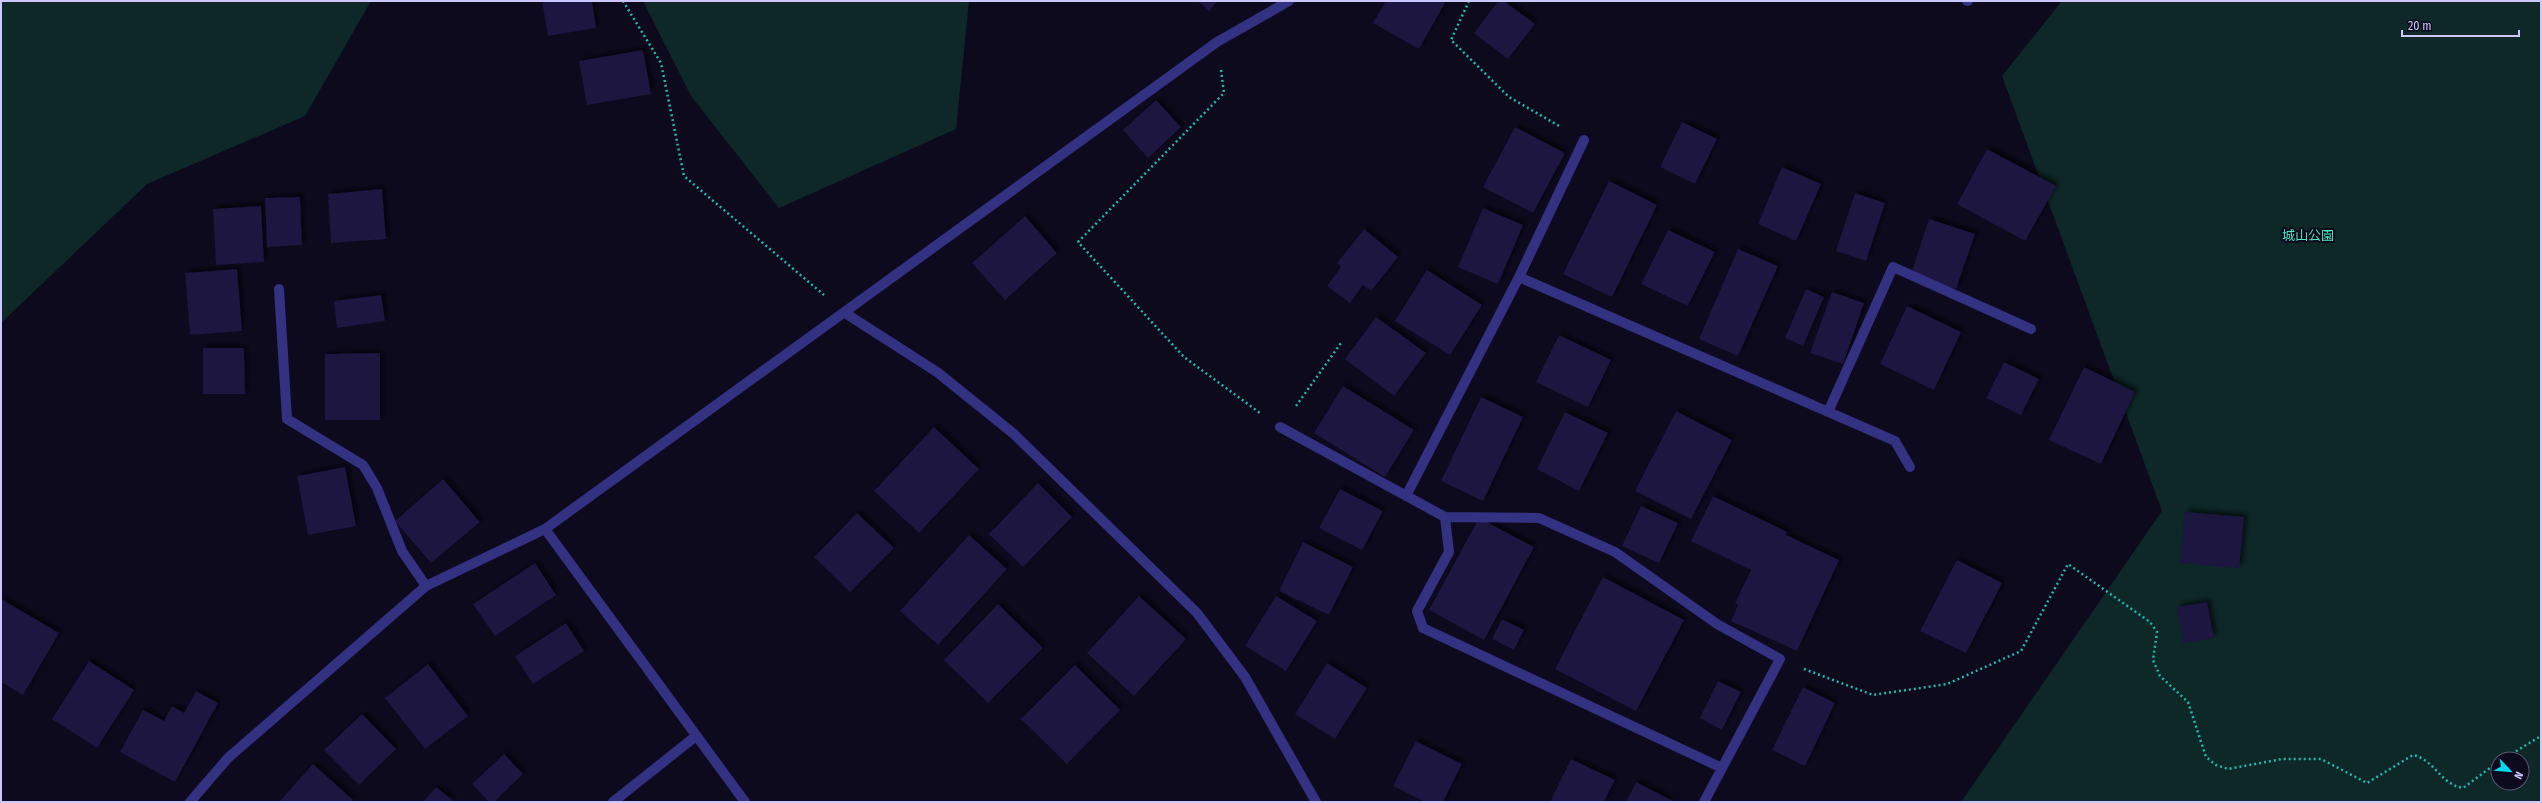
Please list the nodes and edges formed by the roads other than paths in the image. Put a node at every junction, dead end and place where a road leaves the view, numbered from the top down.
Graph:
1 (1290, 1) edge
2 (1584, 140) road end
3 (1519, 277) junction
4 (279, 289) dead end
5 (845, 313) junction
6 (2031, 329) dead end
7 (1828, 412) junction
8 (1280, 427) road end
9 (1910, 466) dead end
10 (1406, 496) junction
11 (1445, 517) junction
12 (545, 529) junction
13 (426, 586) junction
14 (696, 736) junction
15 (1722, 768) junction
16 (190, 802) edge
17 (613, 802) edge
18 (745, 802) edge
19 (1316, 802) edge
20 (1704, 802) edge

1 - 5 street
2 - 3 street
3 - 7 street
3 - 10 street
4 - 13 street
5 - 12 street
5 - 19 street
6 - 7 street
7 - 9 street
8 - 10 street
10 - 11 street
11 - 15 street
11 - 15 street
12 - 13 street
12 - 14 street
13 - 16 street
14 - 17 street
14 - 18 street
15 - 20 street

